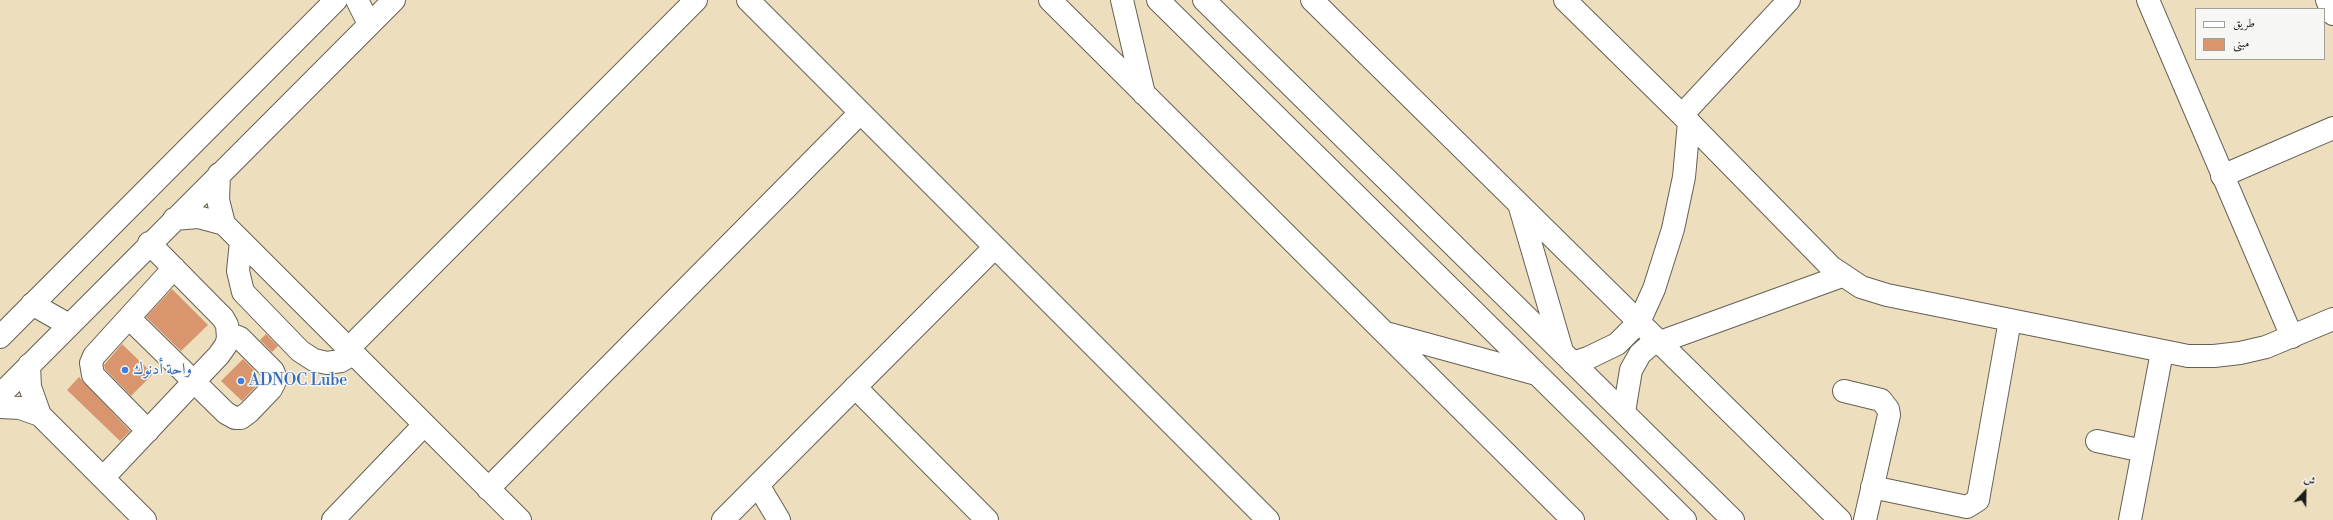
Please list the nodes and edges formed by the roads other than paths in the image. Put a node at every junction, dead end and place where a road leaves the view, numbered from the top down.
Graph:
1 (336, 0) edge
2 (357, 0) edge
3 (394, 0) edge
4 (696, 0) edge
5 (748, 0) edge
6 (1050, 0) edge
7 (1122, 0) edge
8 (1158, 0) edge
9 (1204, 0) edge
10 (1312, 0) edge
11 (1565, 0) edge
12 (1789, 0) edge
13 (2148, 0) edge
14 (2327, 0) edge
15 (2333, 14) edge
16 (369, 24) junction
17 (1144, 94) junction
18 (860, 113) junction
19 (1686, 118) junction
20 (2333, 128) edge
21 (219, 174) junction
22 (2222, 176) junction
23 (1519, 203) junction
24 (174, 219) junction
25 (224, 224) junction
26 (241, 241) junction
27 (149, 243) junction
28 (995, 248) junction
29 (174, 268) junction
30 (1842, 276) junction
31 (32, 304) junction
32 (129, 318) junction
33 (2333, 319) edge
34 (2010, 320) junction
35 (1639, 322) junction
36 (69, 325) junction
37 (1384, 332) junction
38 (2292, 336) junction
39 (0, 337) edge
40 (228, 338) junction
41 (1659, 341) junction
42 (351, 351) junction
43 (2162, 352) junction
44 (1568, 358) junction
45 (29, 365) junction
46 (1538, 374) junction
47 (195, 381) junction
48 (855, 387) junction
49 (1844, 391) dead end
50 (0, 395) edge
51 (0, 407) edge
52 (1624, 412) junction
53 (40, 415) junction
54 (424, 425) junction
55 (148, 431) junction
56 (2097, 441) dead end
57 (2143, 451) junction
58 (103, 478) junction
59 (758, 485) junction
60 (1872, 487) junction
61 (488, 489) junction
62 (145, 520) edge
63 (333, 520) edge
64 (520, 520) edge
65 (723, 520) edge
66 (779, 520) edge
67 (988, 520) edge
68 (1268, 520) edge
69 (1573, 520) edge
70 (1684, 520) edge
71 (1733, 520) edge
72 (1840, 520) edge
73 (1865, 520) edge
74 (2130, 520) edge

1 - 31 street
2 - 16 street
3 - 16 street
4 - 42 street
5 - 18 street
6 - 17 street
7 - 17 street
8 - 46 street
9 - 44 street
10 - 23 street
11 - 19 street
12 - 19 street
13 - 22 street
14 - 15 street
16 - 21 street
17 - 37 street
18 - 28 street
18 - 61 street
19 - 30 street
19 - 35 street
20 - 22 street
21 - 24 street
21 - 25 street
22 - 38 street
23 - 35 street
23 - 44 street
24 - 25 street
24 - 27 street
25 - 26 street
26 - 42 street
26 - 42 street
27 - 29 street
27 - 36 street
28 - 48 street
28 - 68 street
29 - 32 street
29 - 40 street
30 - 34 street
30 - 41 street
31 - 36 street
31 - 39 street
32 - 47 street
32 - 55 street
33 - 38 street
34 - 43 street
34 - 60 street
35 - 41 street
35 - 44 street
36 - 45 street
37 - 46 street
37 - 69 street
38 - 43 street
40 - 47 street
40 - 47 street
41 - 52 street
41 - 72 street
42 - 54 street
43 - 57 street
44 - 52 street
45 - 50 street
45 - 53 street
46 - 70 street
47 - 55 street
48 - 59 street
48 - 67 street
49 - 60 street
51 - 53 street
52 - 71 street
53 - 58 street
54 - 61 street
54 - 63 street
55 - 58 street
56 - 57 street
57 - 74 street
58 - 62 street
59 - 65 street
59 - 66 street
60 - 73 street
61 - 64 street

